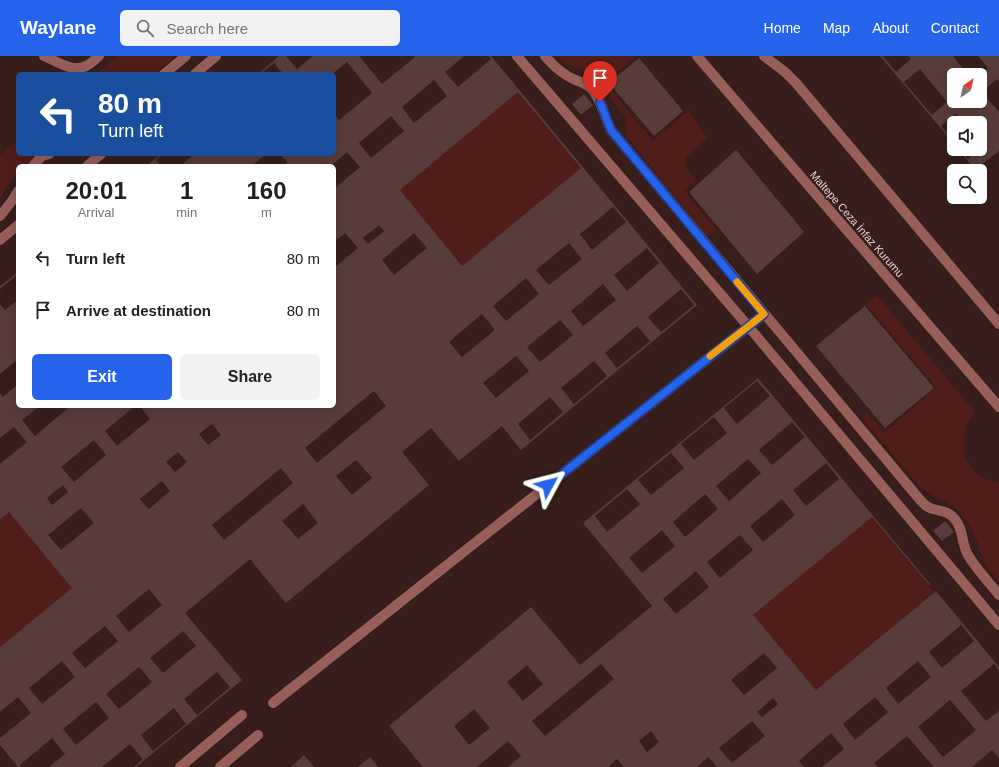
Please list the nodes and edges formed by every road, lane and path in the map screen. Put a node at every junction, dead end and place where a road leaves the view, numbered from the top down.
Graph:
1 (44, 56) edge
2 (99, 56) edge
3 (186, 56) edge
4 (216, 56) edge
5 (517, 56) edge
6 (545, 56) edge
7 (697, 56) edge
8 (764, 56) edge
9 (166, 72) edge
10 (197, 72) edge
11 (42, 156) edge
12 (99, 156) edge
13 (35, 164) edge
14 (89, 164) edge
15 (16, 194) edge
16 (0, 216) edge
17 (16, 227) edge
18 (0, 240) edge
19 (764, 314) junction
20 (999, 324) edge
21 (748, 326) junction
22 (999, 407) edge
23 (999, 594) edge
24 (999, 625) edge
25 (273, 703) dead end
26 (242, 715) dead end
27 (258, 735) dead end
28 (180, 767) edge
29 (220, 767) edge

1 - 2 lane
3 - 9 lane
4 - 10 lane
5 - 21 lane
6 - 19 lane
7 - 22 lane, Maltepe Ceza İnfaz Kurumu
8 - 20 lane
11 - 13 lane
12 - 14 lane
15 - 16 lane
17 - 18 lane
19 - 21 lane
19 - 23 lane
21 - 24 lane
21 - 25 lane
26 - 28 lane
27 - 29 lane

